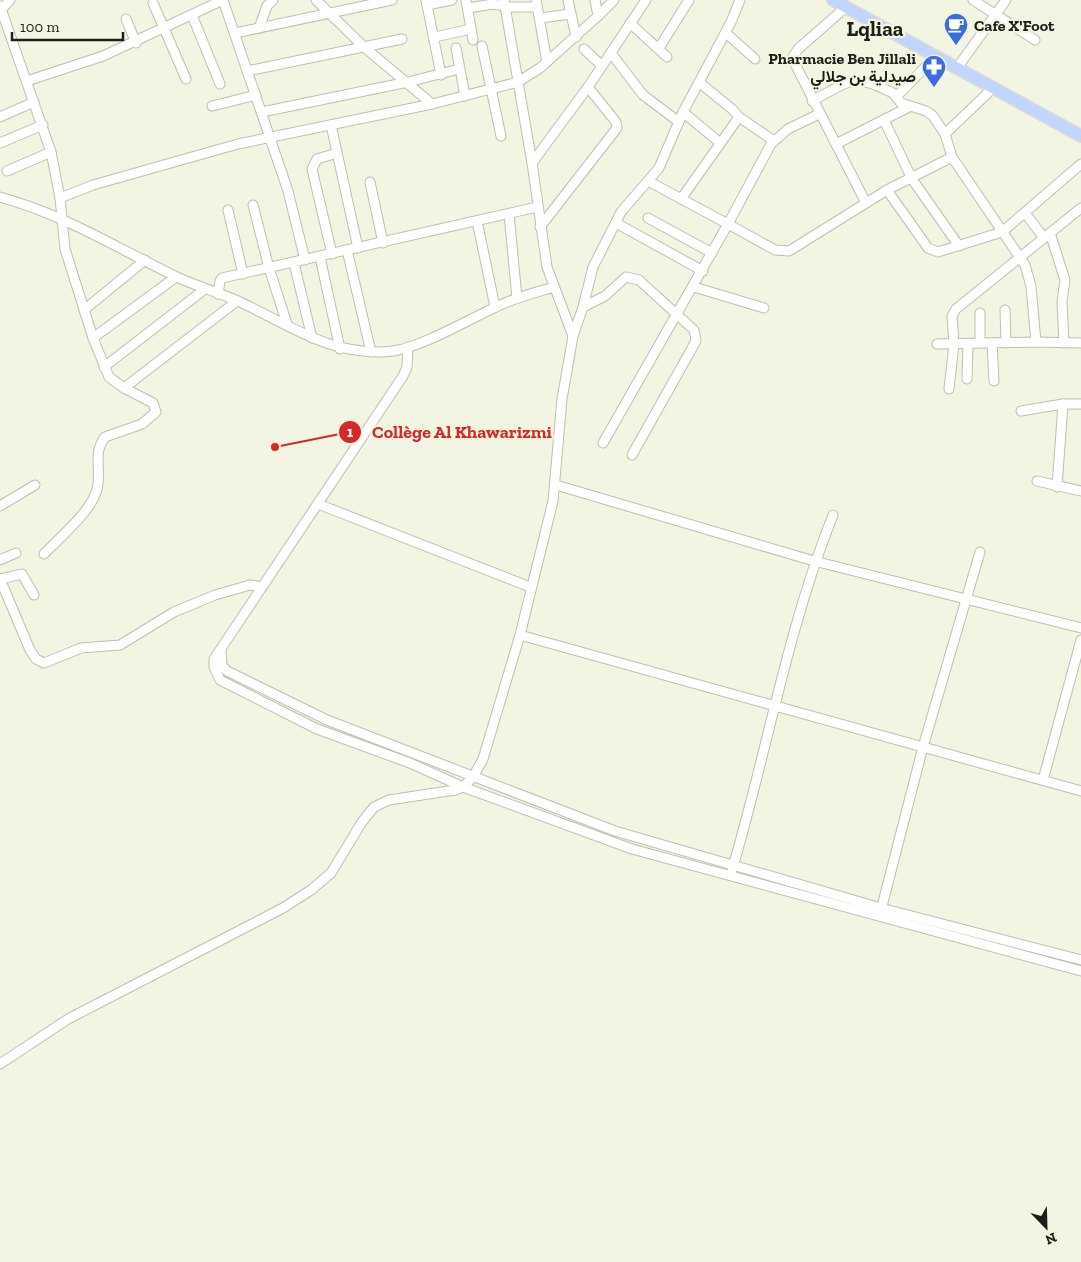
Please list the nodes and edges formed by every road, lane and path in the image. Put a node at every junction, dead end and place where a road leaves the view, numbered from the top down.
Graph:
1 (10, 0) edge
2 (223, 0) edge
3 (273, 0) edge
4 (316, 0) edge
5 (392, 0) edge
6 (452, 0) edge
7 (568, 0) edge
8 (596, 0) edge
9 (614, 0) edge
10 (646, 0) edge
11 (689, 0) edge
12 (740, 0) edge
13 (833, 0) edge
14 (972, 0) edge
15 (1006, 0) edge
16 (153, 3) dead end
17 (355, 3) edge
18 (426, 3) edge
19 (505, 3) edge
20 (467, 4) edge
21 (537, 4) edge
22 (846, 7) junction
23 (0, 9) edge
24 (329, 13) junction
25 (996, 13) junction
26 (570, 14) junction
27 (192, 15) junction
28 (598, 16) junction
29 (540, 18) junction
30 (126, 19) dead end
31 (630, 23) junction
32 (259, 28) junction
33 (164, 29) junction
34 (471, 29) junction
35 (235, 33) junction
36 (726, 33) junction
37 (576, 36) junction
38 (435, 37) junction
39 (402, 39) dead end
40 (472, 40) dead end
41 (1035, 40) dead end
42 (136, 43) junction
43 (482, 46) dead end
44 (364, 47) junction
45 (456, 48) dead end
46 (659, 48) junction
47 (584, 49) dead end
48 (611, 53) junction
49 (667, 56) dead end
50 (935, 57) junction
51 (755, 59) dead end
52 (547, 62) junction
53 (602, 66) junction
54 (957, 68) junction
55 (459, 69) junction
56 (247, 71) junction
57 (441, 75) junction
58 (186, 79) dead end
59 (27, 81) junction
60 (408, 82) junction
61 (518, 82) junction
62 (700, 83) junction
63 (220, 84) dead end
64 (588, 87) junction
65 (993, 88) junction
66 (490, 90) junction
67 (898, 94) junction
68 (256, 95) junction
69 (465, 96) junction
70 (812, 101) junction
71 (34, 102) junction
72 (432, 104) junction
73 (212, 106) dead end
74 (909, 107) junction
75 (262, 112) junction
76 (683, 112) junction
77 (819, 114) junction
78 (0, 117) edge
79 (739, 117) junction
80 (884, 120) junction
81 (679, 122) junction
82 (43, 125) junction
83 (331, 125) junction
84 (944, 134) junction
85 (501, 136) dead end
86 (1081, 136) edge
87 (270, 137) junction
88 (774, 141) junction
89 (719, 142) junction
90 (0, 143) edge
91 (836, 144) junction
92 (51, 152) junction
93 (337, 153) junction
94 (952, 157) junction
95 (532, 163) junction
96 (1081, 164) edge
97 (7, 171) dead end
98 (912, 179) junction
99 (648, 181) junction
100 (370, 182) dead end
101 (887, 190) junction
102 (0, 197) edge
103 (60, 198) junction
104 (681, 199) junction
105 (866, 203) junction
106 (252, 205) dead end
107 (538, 207) junction
108 (1081, 208) edge
109 (228, 210) dead end
110 (1025, 212) junction
111 (509, 214) junction
112 (61, 218) junction
113 (648, 218) dead end
114 (477, 221) junction
115 (616, 223) junction
116 (728, 224) junction
117 (540, 227) junction
118 (1002, 232) junction
119 (1047, 235) junction
120 (383, 243) junction
121 (959, 246) junction
122 (358, 248) junction
123 (347, 250) junction
124 (712, 253) junction
125 (332, 254) junction
126 (320, 257) junction
127 (1020, 257) junction
128 (145, 260) junction
129 (305, 260) junction
130 (294, 263) junction
131 (268, 268) junction
132 (703, 270) junction
133 (243, 274) junction
134 (176, 277) junction
135 (554, 287) junction
136 (694, 287) junction
137 (206, 288) junction
138 (218, 294) junction
139 (518, 298) junction
140 (237, 301) junction
141 (495, 307) junction
142 (583, 307) junction
143 (764, 308) dead end
144 (84, 310) junction
145 (1006, 310) dead end
146 (980, 313) dead end
147 (676, 315) junction
148 (287, 324) junction
149 (573, 336) junction
150 (93, 338) junction
151 (312, 338) junction
152 (1036, 342) junction
153 (980, 343) junction
154 (992, 343) junction
155 (1006, 343) junction
156 (1064, 343) junction
157 (1081, 343) edge
158 (936, 344) dead end
159 (954, 344) junction
160 (968, 344) junction
161 (408, 347) junction
162 (340, 349) junction
163 (371, 352) junction
164 (104, 367) junction
165 (967, 379) dead end
166 (994, 380) dead end
167 (124, 388) junction
168 (949, 389) dead end
169 (1063, 404) junction
170 (1081, 404) edge
171 (1021, 411) dead end
172 (603, 443) dead end
173 (632, 455) dead end
174 (1037, 481) dead end
175 (35, 485) dead end
176 (556, 485) junction
177 (1057, 487) junction
178 (1081, 492) edge
179 (318, 504) junction
180 (0, 506) edge
181 (833, 516) dead end
182 (16, 552) dead end
183 (980, 552) dead end
184 (44, 554) dead end
185 (0, 560) edge
186 (814, 561) junction
187 (0, 579) edge
188 (262, 587) junction
189 (530, 587) junction
190 (34, 595) dead end
191 (966, 600) junction
192 (1081, 628) edge
193 (520, 635) junction
194 (1081, 640) edge
195 (221, 648) junction
196 (774, 706) junction
197 (923, 747) junction
198 (473, 777) junction
199 (1043, 780) junction
200 (463, 787) junction
201 (1081, 791) edge
202 (734, 865) junction
203 (731, 875) junction
204 (880, 912) junction
205 (1081, 960) edge
206 (1081, 972) edge
207 (0, 1064) edge

1 - 23 street
2 - 27 street
2 - 35 street
3 - 32 street
4 - 24 street
5 - 17 street
6 - 18 street
7 - 26 street
8 - 28 street
9 - 28 street
10 - 31 street
11 - 46 street
12 - 36 street
13 - 22 main road
14 - 25 street
15 - 25 street
16 - 33 street
17 - 24 street
18 - 38 street
19 - 20 street
19 - 21 street
19 - 61 street
20 - 34 street
21 - 29 street
22 - 50 main road
22 - 70 street
23 - 59 street
24 - 32 street
24 - 44 street
25 - 41 street
25 - 54 street
26 - 29 street
26 - 37 street
27 - 33 street
27 - 63 street
28 - 37 street
29 - 52 street
30 - 42 street
31 - 46 street
31 - 48 street
32 - 35 street
33 - 42 street
33 - 58 street
34 - 38 street
34 - 40 street
35 - 56 street
36 - 51 street
36 - 62 street
37 - 52 street
38 - 57 street
39 - 44 street
42 - 59 street
43 - 66 street
44 - 56 street
44 - 60 street
45 - 55 street
46 - 49 street
47 - 53 street
48 - 53 street
48 - 81 street
50 - 54 main road
50 - 67 street
52 - 61 street
53 - 64 street
54 - 65 main road
55 - 57 street
55 - 69 street
56 - 68 street
57 - 60 street
59 - 71 street
60 - 72 street
60 - 75 street
61 - 66 street
61 - 95 street
62 - 76 street
62 - 79 street
64 - 95 street
64 - 117 street
65 - 84 street
65 - 86 main road
66 - 69 street
66 - 85 street
67 - 70 street
67 - 74 street
68 - 73 street
68 - 75 street
69 - 72 street
70 - 77 street
71 - 78 street
71 - 82 street
72 - 83 street
74 - 80 street
74 - 84 street
75 - 87 street
76 - 81 street
76 - 89 street
77 - 88 street
77 - 91 street
79 - 88 street
79 - 89 street
80 - 91 street
80 - 98 street
81 - 99 street
82 - 90 street
82 - 92 street
83 - 87 street
83 - 93 street
84 - 94 street
87 - 103 street
87 - 129 street
88 - 116 street
89 - 104 street
91 - 105 street
92 - 97 street
92 - 103 street
93 - 122 street
93 - 125 street
94 - 98 street
94 - 118 street
95 - 107 street
96 - 110 street
98 - 101 street
98 - 121 street
99 - 104 street
99 - 115 street
100 - 120 street
101 - 105 street
101 - 121 street
102 - 112 street
103 - 112 street
104 - 116 street
105 - 116 street
106 - 131 street
107 - 111 street
107 - 117 street
108 - 119 street
109 - 133 street
110 - 118 street
110 - 119 street
111 - 114 street
111 - 139 street
112 - 128 street
112 - 144 street
113 - 124 street
114 - 120 street
114 - 141 street
115 - 132 street
115 - 142 street
116 - 124 street
117 - 135 street
118 - 121 street
118 - 127 street
119 - 127 street
119 - 156 street
120 - 122 street
122 - 123 street
123 - 125 street
123 - 163 street
124 - 132 street
125 - 126 street
126 - 129 street
126 - 162 street
127 - 152 street
127 - 159 street
128 - 134 street
128 - 144 street
129 - 130 street
130 - 131 street
130 - 151 street
131 - 133 street
131 - 148 street
132 - 136 street
133 - 138 street
134 - 137 street
134 - 150 street
135 - 139 street
135 - 149 street
136 - 143 street
136 - 147 street
137 - 138 street
137 - 164 street
138 - 140 street
139 - 141 street
140 - 148 street
140 - 167 street
141 - 161 street
142 - 147 street
142 - 149 street
144 - 150 street
145 - 155 street
146 - 153 street
147 - 172 street
147 - 173 street
148 - 151 street
149 - 176 street
150 - 164 street
151 - 162 street
152 - 155 street
152 - 156 street
153 - 154 street
153 - 160 street
154 - 155 street
154 - 166 street
156 - 157 street
158 - 159 street
159 - 160 street
159 - 168 street
160 - 165 street
161 - 163 street
161 - 179 street
162 - 163 street
164 - 167 street
167 - 184 street
169 - 170 street
169 - 171 street
169 - 177 street
174 - 177 street
175 - 180 street
176 - 186 street
176 - 189 street
177 - 178 street
179 - 188 street
179 - 189 street
181 - 186 street
182 - 185 street
183 - 191 street
186 - 191 street
186 - 196 street
187 - 188 street
187 - 190 street
188 - 195 street
189 - 193 street
191 - 192 street
191 - 197 street
193 - 196 street
193 - 198 street
194 - 199 street
195 - 198 street
195 - 200 street
196 - 197 street
196 - 202 street
197 - 199 street
197 - 204 street
198 - 200 street
198 - 202 street
199 - 201 street
200 - 203 street
200 - 207 street
202 - 203 street
202 - 204 street
203 - 204 street
204 - 205 street
204 - 206 street

